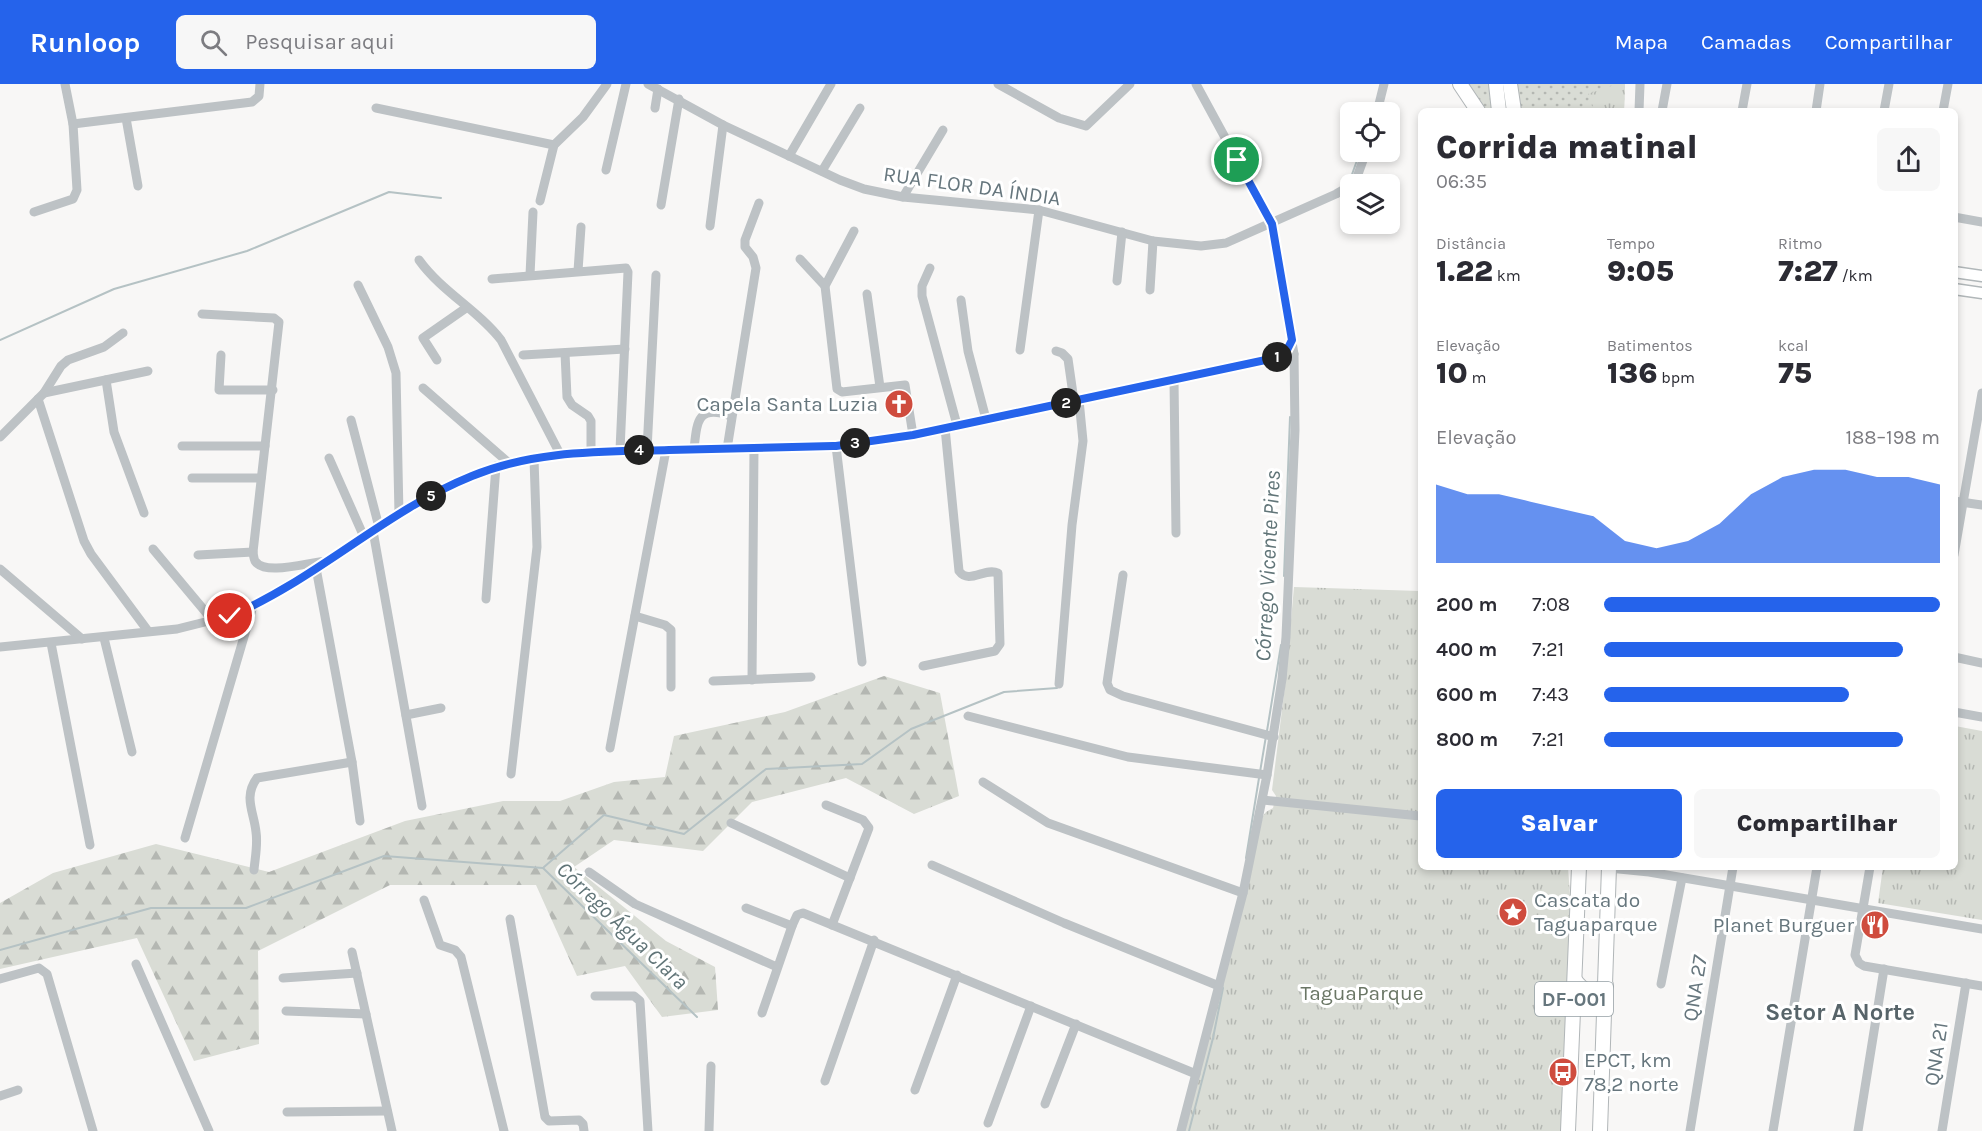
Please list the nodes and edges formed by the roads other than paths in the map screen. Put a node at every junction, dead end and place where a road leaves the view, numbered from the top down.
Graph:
1 (65, 84) edge
2 (260, 84) edge
3 (607, 84) edge
4 (626, 84) edge
5 (648, 84) edge
6 (831, 84) edge
7 (998, 84) edge
8 (1130, 84) edge
9 (1196, 84) edge
10 (1384, 84) edge
11 (1460, 84) edge
12 (1496, 84) edge
13 (1510, 84) edge
14 (1640, 84) edge
15 (1667, 84) edge
16 (1747, 84) edge
17 (1820, 84) edge
18 (1889, 84) edge
19 (1948, 84) edge
20 (658, 89) junction
21 (679, 99) junction
22 (1380, 102) edge
23 (376, 108) dead end
24 (655, 108) dead end
25 (860, 108) dead end
26 (1476, 108) edge
27 (1499, 108) edge
28 (1514, 108) edge
29 (1639, 108) edge
30 (1663, 108) edge
31 (1743, 108) edge
32 (1816, 108) edge
33 (1885, 108) edge
34 (1944, 108) edge
35 (126, 118) junction
36 (73, 124) junction
37 (723, 125) junction
38 (943, 130) dead end
39 (554, 145) junction
40 (789, 156) junction
41 (606, 170) dead end
42 (822, 171) junction
43 (138, 186) dead end
44 (1340, 190) edge
45 (903, 198) junction
46 (540, 201) dead end
47 (759, 203) dead end
48 (661, 205) dead end
49 (1039, 210) junction
50 (34, 212) dead end
51 (532, 212) dead end
52 (1958, 218) edge
53 (1982, 222) edge
54 (1272, 224) junction
55 (710, 226) dead end
56 (581, 227) dead end
57 (854, 231) dead end
58 (1122, 232) junction
59 (1153, 241) junction
60 (800, 259) dead end
61 (419, 260) dead end
62 (930, 268) dead end
63 (578, 271) junction
64 (1958, 273) edge
65 (530, 275) junction
66 (656, 275) dead end
67 (1982, 276) edge
68 (492, 279) dead end
69 (1117, 281) dead end
70 (358, 285) dead end
71 (825, 286) junction
72 (1150, 290) dead end
73 (1958, 290) edge
74 (1982, 293) edge
75 (867, 294) dead end
76 (961, 300) dead end
77 (466, 308) junction
78 (202, 315) dead end
79 (123, 333) dead end
80 (625, 349) junction
81 (1020, 350) dead end
82 (1056, 351) dead end
83 (565, 353) junction
84 (221, 355) dead end
85 (523, 355) dead end
86 (1289, 355) junction
87 (437, 360) dead end
88 (148, 371) dead end
89 (106, 380) junction
90 (1174, 380) junction
91 (879, 387) junction
92 (423, 388) dead end
93 (273, 390) junction
94 (1982, 393) edge
95 (41, 396) junction
96 (1076, 401) junction
97 (731, 416) junction
98 (986, 419) junction
99 (351, 420) dead end
100 (957, 425) junction
101 (945, 428) junction
102 (913, 435) junction
103 (0, 437) edge
104 (182, 446) dead end
105 (265, 446) junction
106 (836, 446) junction
107 (754, 448) junction
108 (694, 449) junction
109 (727, 449) junction
110 (620, 450) junction
111 (647, 450) junction
112 (666, 450) junction
113 (591, 452) junction
114 (560, 454) junction
115 (329, 458) dead end
116 (534, 459) junction
117 (509, 463) junction
118 (496, 466) junction
119 (192, 478) dead end
120 (261, 478) junction
121 (1959, 501) edge
122 (1982, 505) edge
123 (144, 513) dead end
124 (399, 514) junction
125 (376, 529) junction
126 (1176, 533) dead end
127 (364, 537) junction
128 (153, 549) dead end
129 (253, 552) junction
130 (198, 555) dead end
131 (329, 561) junction
132 (316, 568) junction
133 (0, 569) edge
134 (1123, 575) dead end
135 (486, 599) dead end
136 (253, 606) junction
137 (635, 616) junction
138 (214, 622) junction
139 (148, 631) junction
140 (104, 638) junction
141 (82, 639) junction
142 (51, 643) junction
143 (0, 647) edge
144 (1958, 658) edge
145 (862, 663) dead end
146 (1982, 663) edge
147 (923, 666) dead end
148 (811, 677) dead end
149 (752, 680) junction
150 (713, 681) dead end
151 (1059, 684) dead end
152 (671, 687) dead end
153 (441, 708) dead end
154 (1958, 713) edge
155 (406, 715) junction
156 (968, 716) dead end
157 (1982, 717) edge
158 (1274, 736) junction
159 (610, 748) dead end
160 (132, 752) dead end
161 (352, 762) junction
162 (511, 774) dead end
163 (1267, 776) junction
164 (983, 782) dead end
165 (1263, 800) junction
166 (826, 805) dead end
167 (422, 806) dead end
168 (1418, 816) edge
169 (360, 822) dead end
170 (731, 823) dead end
171 (185, 838) dead end
172 (90, 845) dead end
173 (932, 865) dead end
174 (254, 870) dead end
175 (1573, 870) edge
176 (1579, 870) edge
177 (1608, 870) edge
178 (1649, 870) edge
179 (1733, 870) edge
180 (1816, 870) edge
181 (1870, 870) edge
182 (589, 872) dead end
183 (850, 878) junction
184 (1682, 878) junction
185 (1578, 886) junction
186 (1730, 886) junction
187 (1243, 893) junction
188 (424, 900) dead end
189 (1811, 900) junction
190 (746, 908) dead end
191 (1863, 909) junction
192 (510, 919) dead end
193 (832, 924) junction
194 (792, 926) junction
195 (1982, 929) edge
196 (874, 940) junction
197 (352, 952) dead end
198 (136, 964) dead end
199 (777, 967) junction
200 (1884, 969) junction
201 (357, 973) junction
202 (957, 975) junction
203 (283, 978) dead end
204 (0, 979) edge
205 (1575, 980) junction
206 (1966, 983) junction
207 (1661, 984) dead end
208 (1606, 985) junction
209 (1219, 986) junction
210 (1982, 986) edge
211 (595, 996) dead end
212 (1031, 1006) junction
213 (286, 1011) dead end
214 (762, 1013) dead end
215 (366, 1014) junction
216 (1076, 1024) junction
217 (711, 1066) dead end
218 (1196, 1074) junction
219 (825, 1080) dead end
220 (18, 1090) dead end
221 (915, 1090) dead end
222 (0, 1096) edge
223 (1045, 1104) dead end
224 (387, 1111) junction
225 (287, 1112) dead end
226 (988, 1123) dead end
227 (1858, 1128) edge
228 (93, 1131) edge
229 (208, 1131) edge
230 (392, 1131) edge
231 (504, 1131) edge
232 (584, 1131) edge
233 (648, 1131) edge
234 (709, 1131) edge
235 (1181, 1131) edge
236 (1568, 1131) edge
237 (1600, 1131) edge
238 (1690, 1131) edge
239 (1773, 1131) edge
240 (1942, 1131) edge

1 - 36 street
2 - 35 street
3 - 39 street
4 - 41 street
5 - 20 street, RUA FLOR DA ÍNDIA
6 - 40 street
7 - 8 street
9 - 54 street
10 - 22 street
11 - 26 highway
12 - 27 highway
13 - 28 highway
14 - 29 street
15 - 30 street
16 - 31 street
17 - 32 street
18 - 33 street
19 - 34 street
20 - 21 street, RUA FLOR DA ÍNDIA
20 - 24 street
21 - 37 street, RUA FLOR DA ÍNDIA
21 - 48 street
23 - 39 street
25 - 42 street
35 - 36 street
35 - 43 street
36 - 50 street
37 - 40 street, RUA FLOR DA ÍNDIA
37 - 55 street
38 - 45 street
39 - 46 street
40 - 42 street, RUA FLOR DA ÍNDIA
42 - 45 street, RUA FLOR DA ÍNDIA
44 - 54 street, RUA FLOR DA ÍNDIA
45 - 49 street, RUA FLOR DA ÍNDIA
47 - 97 street
49 - 58 street, RUA FLOR DA ÍNDIA
49 - 81 street
51 - 65 street
52 - 53 street
54 - 59 street, RUA FLOR DA ÍNDIA
54 - 86 street
56 - 63 street
57 - 71 street
58 - 59 street, RUA FLOR DA ÍNDIA
58 - 69 street
59 - 72 street
60 - 71 street
61 - 77 street
62 - 100 street
63 - 65 street
63 - 80 street
64 - 67 main road
65 - 68 street
66 - 111 street
70 - 124 street
71 - 91 street
73 - 74 main road
75 - 91 street
76 - 98 street
77 - 87 street
77 - 114 street
78 - 93 street
79 - 95 street
80 - 83 street
80 - 110 street
82 - 96 street
83 - 85 street
83 - 113 street
84 - 93 street
86 - 90 street
86 - 158 street
88 - 89 street
89 - 95 street
89 - 123 street
90 - 96 street
90 - 126 street
91 - 102 street
92 - 117 street
93 - 105 street
94 - 121 street
95 - 103 street
95 - 139 street
96 - 98 street
96 - 151 street
97 - 108 street
97 - 109 street
98 - 100 street
99 - 125 street
100 - 101 street
101 - 102 street
101 - 147 street
102 - 106 street
104 - 105 street
105 - 120 street
106 - 107 street
106 - 145 street
107 - 109 street
107 - 149 street
108 - 109 street
108 - 112 street
110 - 111 street
110 - 113 street
111 - 112 street
112 - 137 street
113 - 114 street
114 - 116 street
115 - 127 street
116 - 117 street
116 - 162 street
117 - 118 street
118 - 124 street
118 - 135 street
119 - 120 street
120 - 129 street
121 - 122 street
124 - 125 street
125 - 127 street
125 - 155 street
127 - 131 street
128 - 138 street
129 - 130 street
129 - 131 street
131 - 132 street
132 - 136 street
132 - 161 street
133 - 141 street
134 - 158 street
136 - 138 street
136 - 171 street
137 - 152 street
137 - 159 street
138 - 139 street
139 - 140 street
140 - 141 street
140 - 160 street
141 - 142 street
142 - 143 street
142 - 172 street
144 - 146 street
148 - 149 street
149 - 150 street
153 - 155 street
154 - 157 street
155 - 167 street
156 - 163 street
158 - 163 street
161 - 169 street
161 - 174 street
163 - 165 street
164 - 187 street
165 - 168 street
165 - 187 street
166 - 183 street
170 - 183 street
173 - 209 street
175 - 185 street
176 - 185 highway, DF-001
177 - 208 highway, DF-001
178 - 184 street
179 - 186 street, QNA 27
180 - 189 street
181 - 191 street
182 - 199 street
183 - 193 street
184 - 186 street
184 - 207 street
185 - 205 highway, DF-001
186 - 189 street
186 - 238 street, QNA 27
187 - 209 street
188 - 231 street
189 - 191 street
189 - 239 street
190 - 194 street
191 - 195 street
191 - 200 street
192 - 232 street
193 - 194 street
193 - 196 street
194 - 199 street
196 - 202 street
196 - 219 street
197 - 201 street
198 - 229 street
199 - 214 street
200 - 206 street
200 - 227 street
201 - 203 street
201 - 215 street
202 - 212 street
202 - 221 street
204 - 228 street
205 - 208 highway
205 - 236 highway, DF-001
206 - 210 street
206 - 240 street, QNA 21
208 - 237 highway, DF-001
209 - 218 street
211 - 233 street
212 - 216 street
212 - 226 street
213 - 215 street
215 - 224 street
216 - 218 street
216 - 223 street
217 - 234 street
218 - 235 street
220 - 222 street
224 - 225 street
224 - 230 street

